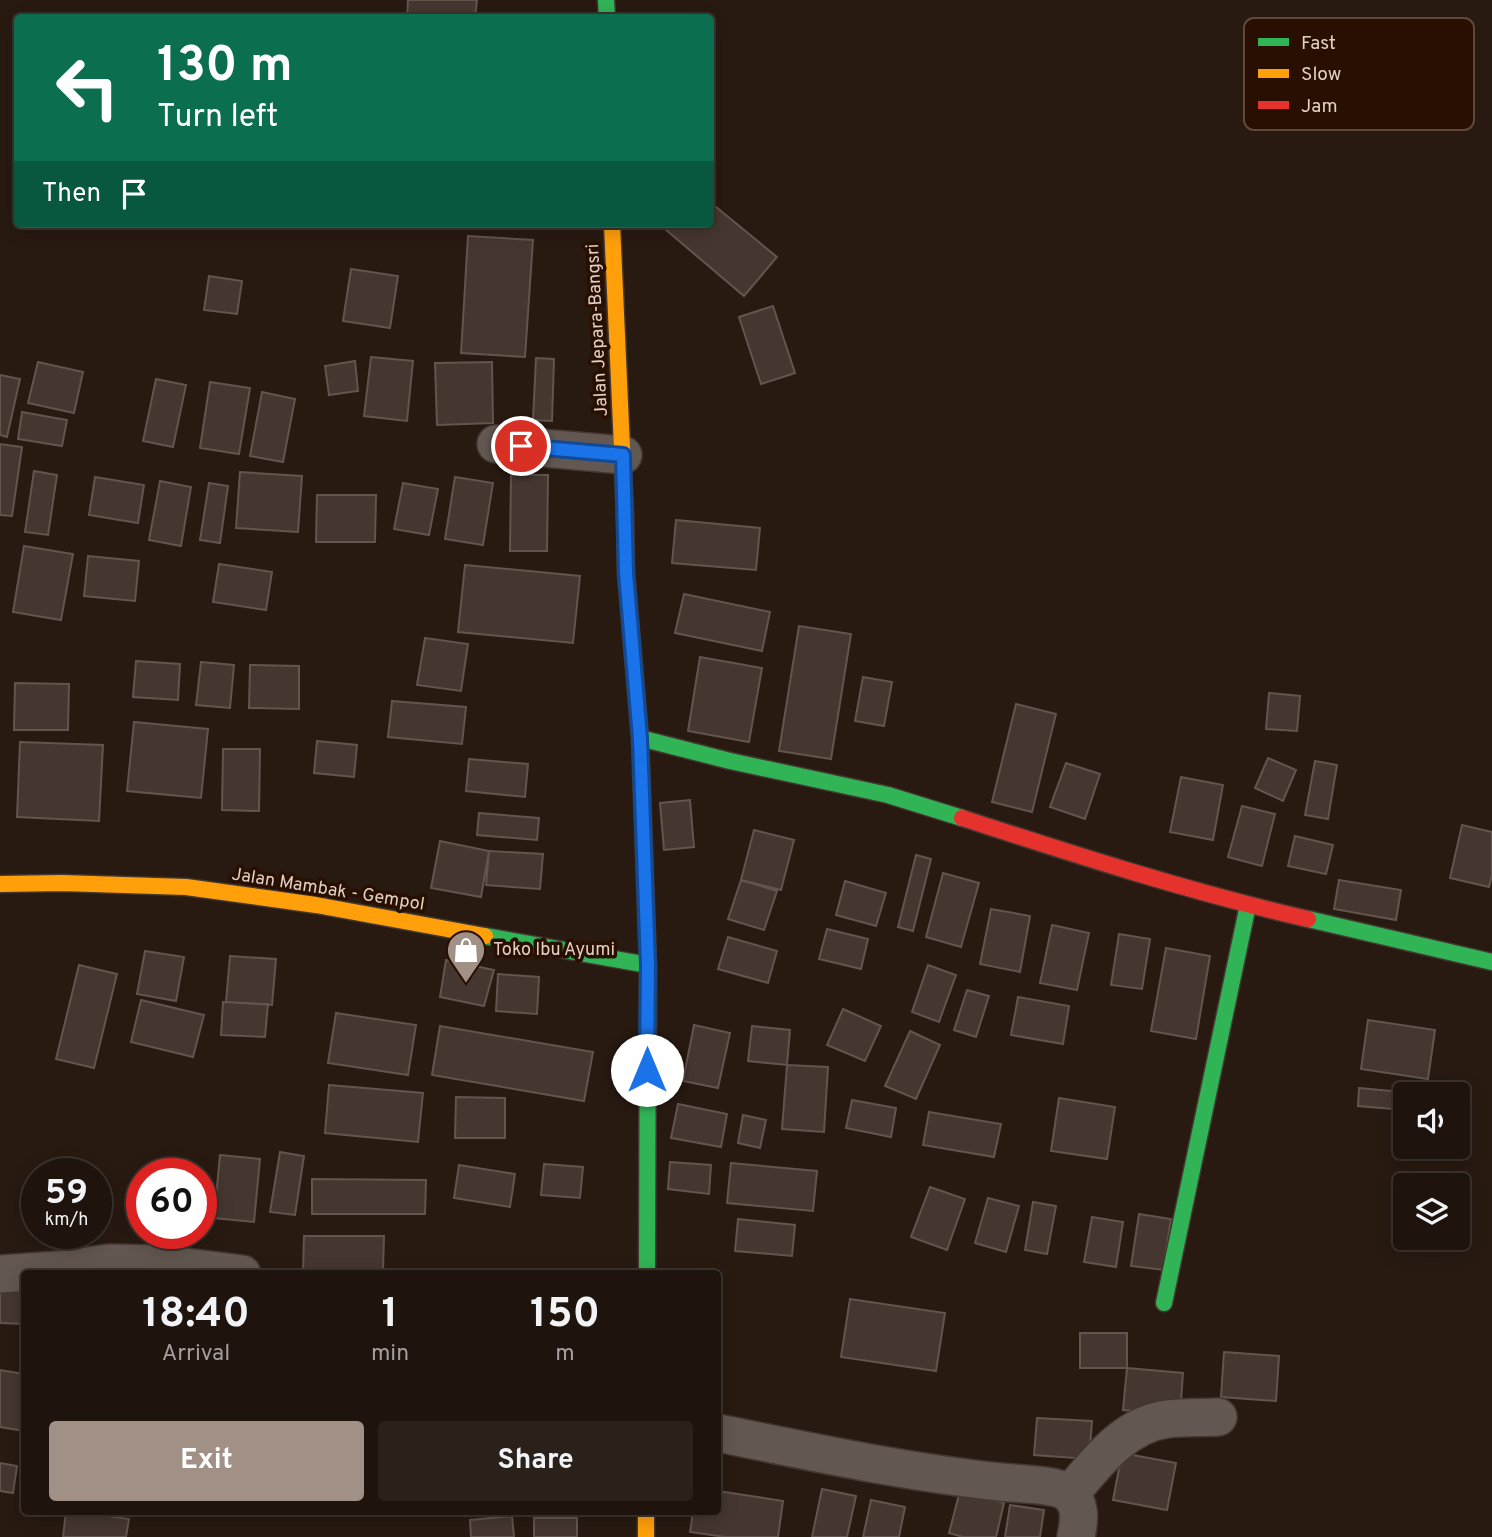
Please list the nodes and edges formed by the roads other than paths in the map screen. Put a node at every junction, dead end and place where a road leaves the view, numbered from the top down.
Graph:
1 (612, 228) edge
2 (496, 444) dead end
3 (623, 455) junction
4 (640, 738) junction
5 (0, 884) edge
6 (1248, 905) junction
7 (1492, 962) edge
8 (648, 965) junction
9 (58, 1270) edge
10 (210, 1270) edge
11 (647, 1270) edge
12 (21, 1273) edge
13 (0, 1275) edge
14 (1164, 1303) dead end
15 (1218, 1417) dead end
16 (721, 1434) edge
17 (1070, 1494) junction
18 (646, 1515) edge
19 (646, 1537) edge
20 (1076, 1537) edge

1 - 3 street, Jalan Jepara-Bangsri
2 - 3 street
3 - 4 street, Jalan Jepara-Bangsri
4 - 6 street
4 - 8 street, Jalan Jepara-Bangsri
5 - 8 street, Jalan Mambak - Gempol
6 - 7 street
6 - 14 street
8 - 11 street, Jalan Jepara-Bangsri
9 - 10 street
12 - 13 street
15 - 17 street
16 - 17 street
17 - 20 street
18 - 19 street

